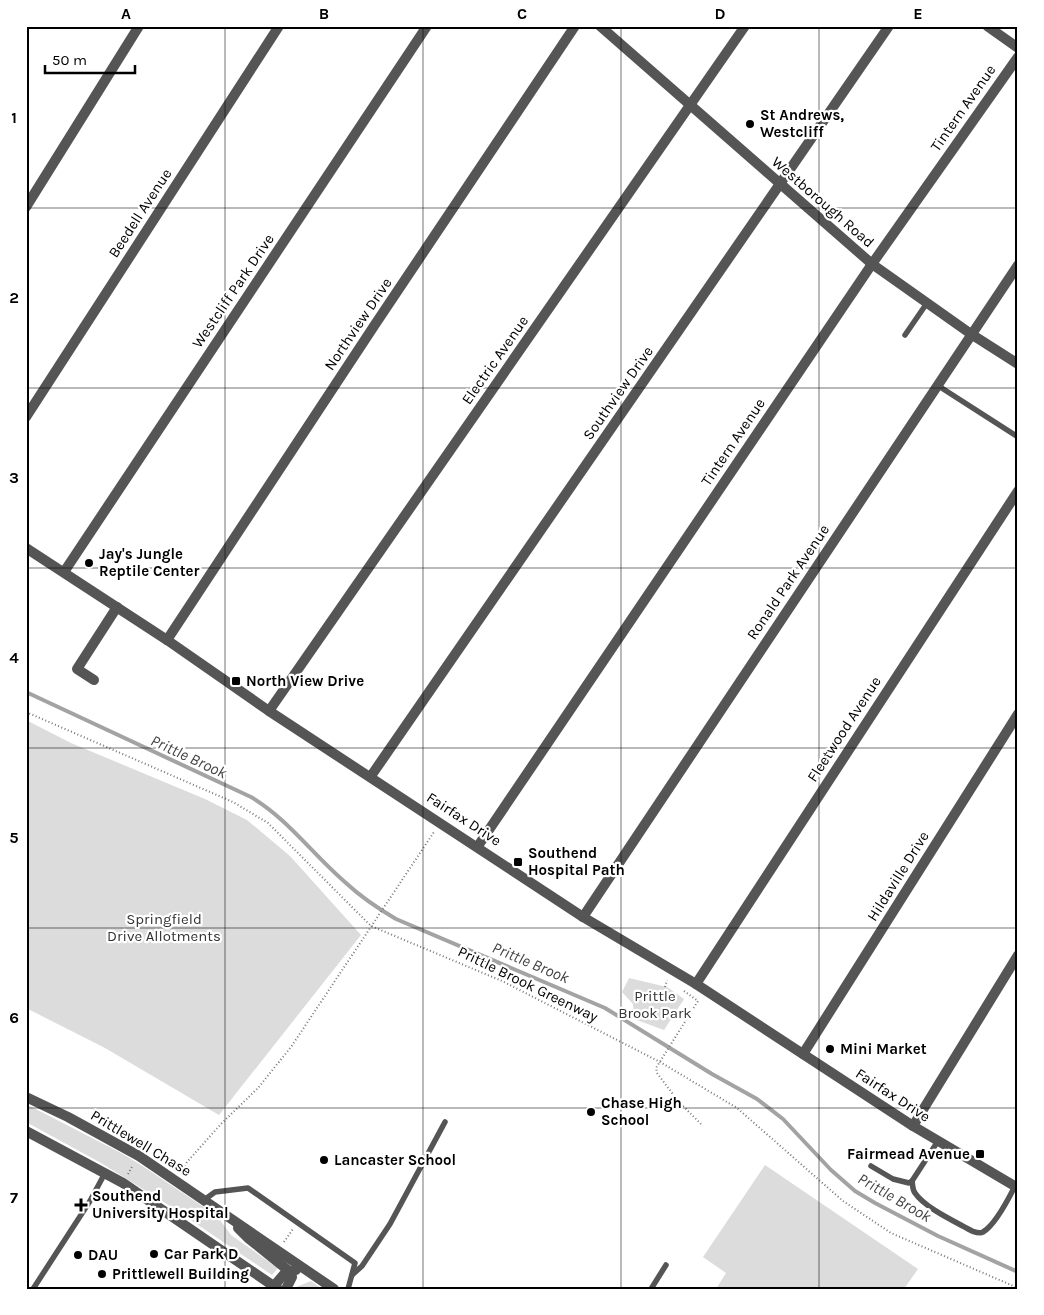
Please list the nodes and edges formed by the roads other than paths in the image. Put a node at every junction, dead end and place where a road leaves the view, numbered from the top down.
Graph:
1 (139, 26) edge
2 (279, 26) edge
3 (427, 26) edge
4 (575, 26) edge
5 (600, 26) edge
6 (745, 26) edge
7 (889, 26) edge
8 (987, 26) edge
9 (1018, 48) edge
10 (1018, 57) edge
11 (690, 105) junction
12 (781, 184) junction
13 (26, 207) edge
14 (872, 264) junction
15 (1018, 264) edge
16 (927, 303) junction
17 (971, 334) junction
18 (905, 336) dead end
19 (1018, 364) edge
20 (937, 385) junction
21 (26, 417) edge
22 (1018, 437) edge
23 (1018, 491) edge
24 (26, 548) edge
25 (64, 572) junction
26 (118, 607) junction
27 (167, 640) junction
28 (94, 680) dead end
29 (269, 710) junction
30 (1018, 714) edge
31 (371, 776) junction
32 (478, 846) junction
33 (583, 917) junction
34 (1018, 955) edge
35 (696, 984) junction
36 (803, 1054) junction
37 (26, 1097) edge
38 (445, 1122) dead end
39 (913, 1126) junction
40 (26, 1131) edge
41 (938, 1141) junction
42 (872, 1166) dead end
43 (105, 1173) junction
44 (912, 1181) junction
45 (1017, 1185) edge
46 (204, 1200) junction
47 (224, 1213) junction
48 (666, 1265) dead end
49 (289, 1270) junction
50 (352, 1275) junction
51 (316, 1277) junction
52 (275, 1288) edge
53 (33, 1289) edge
54 (286, 1289) edge
55 (334, 1289) edge
56 (348, 1289) edge
57 (651, 1289) edge

1 - 13 street
2 - 21 street, Beedell Avenue
3 - 25 street, Westcliff Park Drive
4 - 27 street, Northview Drive
5 - 11 street, Westborough Road
6 - 11 street, Electric Avenue
7 - 12 street, Southview Drive
8 - 9 street
10 - 14 street, Tintern Avenue
11 - 12 street, Westborough Road
11 - 29 street, Electric Avenue
12 - 14 street, Westborough Road
12 - 31 street, Southview Drive
14 - 16 street, Westborough Road
14 - 32 street, Tintern Avenue
15 - 17 street, Ronald Park Avenue
16 - 17 street, Westborough Road
16 - 18 lane
17 - 19 street, Westborough Road
17 - 20 street, Ronald Park Avenue
20 - 22 lane
20 - 33 street, Ronald Park Avenue
23 - 35 street, Fleetwood Avenue
24 - 25 street, Fairfax Drive
25 - 26 street, Fairfax Drive
26 - 27 street, Fairfax Drive
26 - 28 street
27 - 29 street, Fairfax Drive
29 - 31 street, Fairfax Drive
30 - 36 street, Hildaville Drive
31 - 32 street, Fairfax Drive
32 - 33 street, Fairfax Drive
33 - 35 street, Fairfax Drive
34 - 39 street
35 - 36 street, Fairfax Drive
36 - 39 street, Fairfax Drive
37 - 46 street, Prittlewell Chase
38 - 50 lane
39 - 41 street, Fairfax Drive
40 - 43 street
41 - 44 lane
41 - 45 street, Fairfax Drive
42 - 44 lane
43 - 52 street
43 - 53 lane
44 - 45 lane
46 - 47 street, Prittlewell Chase
46 - 50 lane
47 - 49 street
47 - 51 street, Prittlewell Chase
48 - 57 lane
49 - 51 street
49 - 52 street
49 - 54 street
50 - 56 lane
51 - 55 street, Prittlewell Chase

